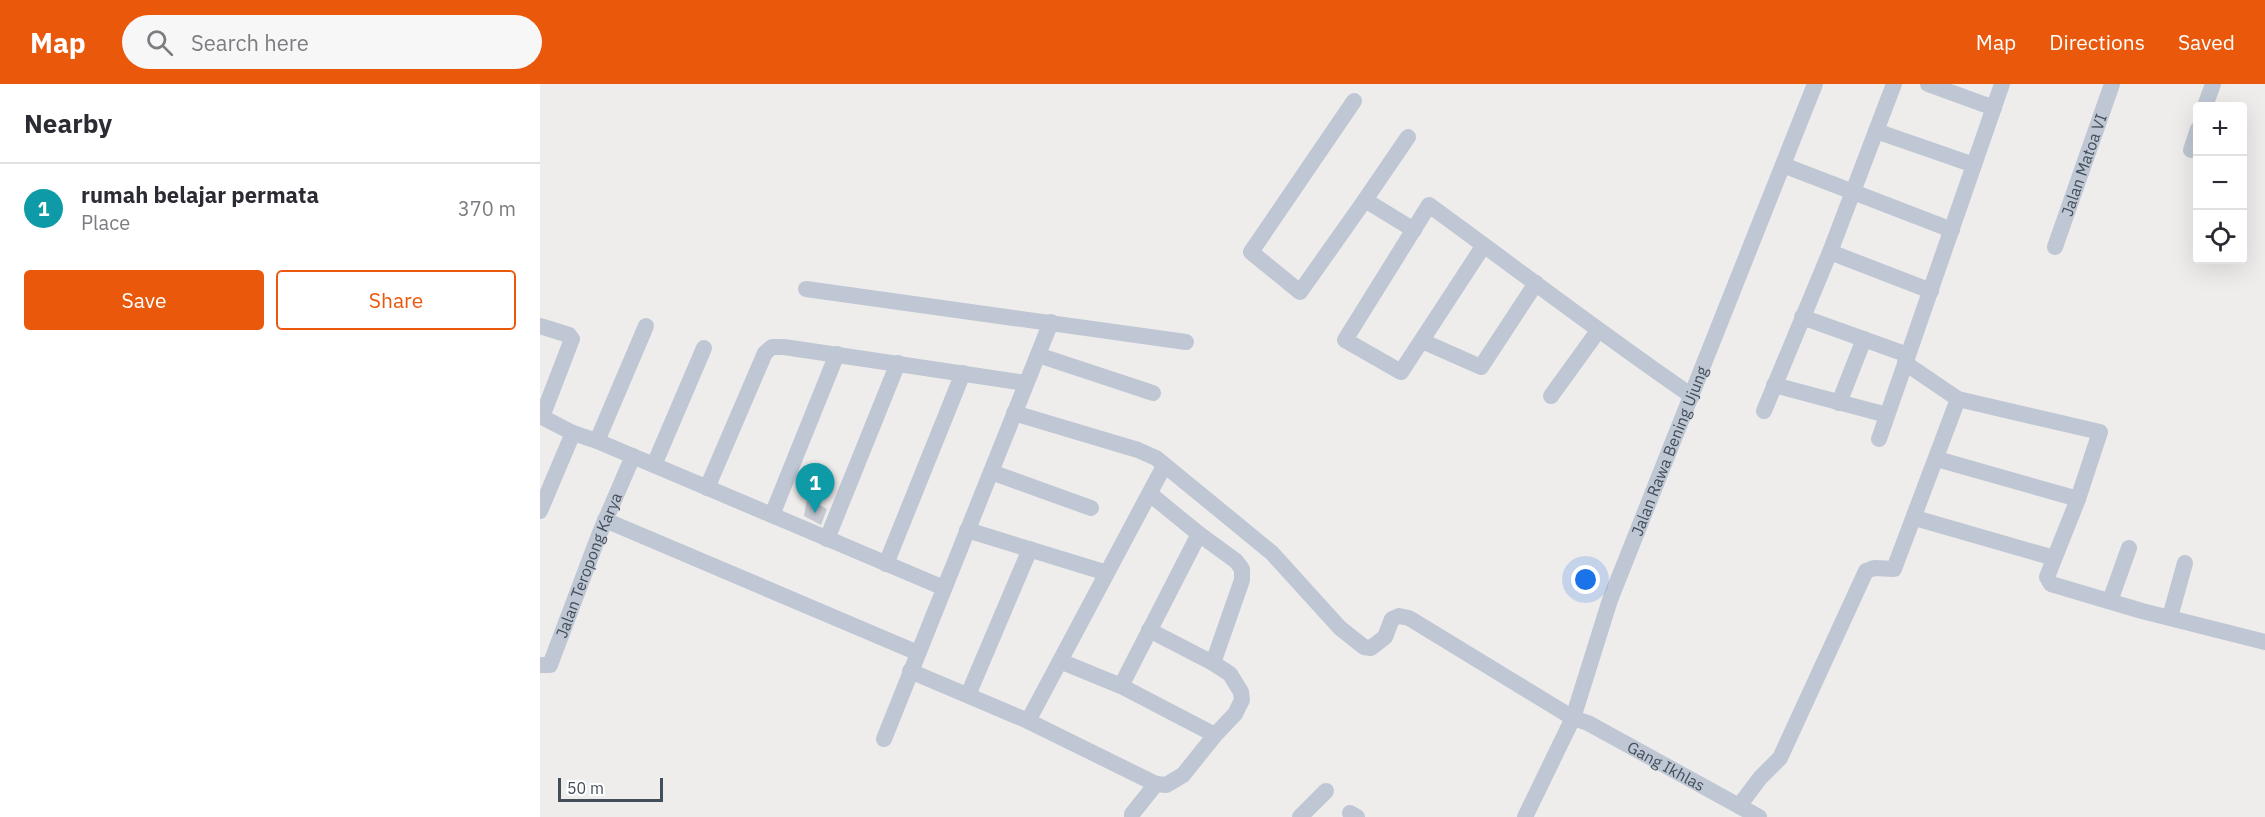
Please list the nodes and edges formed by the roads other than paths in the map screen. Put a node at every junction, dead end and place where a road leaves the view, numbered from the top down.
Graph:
1 (1815, 84) edge
2 (1894, 84) edge
3 (2002, 84) edge
4 (2112, 84) edge
5 (2213, 84) edge
6 (1931, 85) edge
7 (1354, 101) dead end
8 (2206, 102) edge
9 (1994, 108) junction
10 (1876, 131) junction
11 (1408, 137) dead end
12 (2193, 144) edge
13 (2191, 150) dead end
14 (1783, 165) junction
15 (1974, 165) junction
16 (1852, 192) junction
17 (1365, 200) junction
18 (1414, 230) junction
19 (1952, 230) junction
20 (1484, 245) junction
21 (2055, 247) dead end
22 (1830, 252) junction
23 (1536, 283) junction
24 (806, 289) dead end
25 (1930, 291) junction
26 (1802, 316) junction
27 (1051, 322) junction
28 (540, 326) edge
29 (646, 326) dead end
30 (1598, 332) junction
31 (1864, 339) junction
32 (1422, 341) junction
33 (1186, 342) dead end
34 (704, 348) dead end
35 (837, 354) junction
36 (1038, 355) junction
37 (1906, 359) junction
38 (898, 363) junction
39 (963, 374) junction
40 (1026, 383) junction
41 (1774, 385) junction
42 (546, 392) edge
43 (1153, 393) dead end
44 (1551, 396) dead end
45 (1692, 396) junction
46 (1958, 399) junction
47 (1839, 403) junction
48 (1764, 411) dead end
49 (1014, 413) junction
50 (1887, 415) junction
51 (541, 417) edge
52 (573, 433) junction
53 (1879, 439) dead end
54 (597, 441) junction
55 (633, 456) junction
56 (1937, 459) junction
57 (654, 465) junction
58 (1164, 466) junction
59 (991, 472) junction
60 (707, 488) junction
61 (1150, 494) junction
62 (2078, 499) junction
63 (1091, 507) dead end
64 (540, 511) edge
65 (772, 515) junction
66 (1915, 518) junction
67 (605, 520) junction
68 (967, 530) junction
69 (1199, 534) junction
70 (827, 539) junction
71 (2129, 548) dead end
72 (1030, 549) junction
73 (2054, 558) junction
74 (2185, 563) dead end
75 (886, 564) junction
76 (1107, 573) junction
77 (944, 588) junction
78 (2110, 601) junction
79 (2170, 617) junction
80 (1149, 630) junction
81 (2265, 642) edge
82 (918, 653) junction
83 (1060, 661) junction
84 (1213, 663) junction
85 (540, 665) edge
86 (910, 671) junction
87 (1121, 686) junction
88 (968, 696) junction
89 (1573, 718) junction
90 (1028, 720) junction
91 (1215, 735) junction
92 (884, 739) dead end
93 (1156, 784) junction
94 (1326, 791) dead end
95 (1739, 806) junction
96 (1132, 817) edge
97 (1300, 817) edge
98 (1525, 817) edge
99 (1759, 817) edge

1 - 14 street, Jalan Rawa Bening Ujung
2 - 10 street
3 - 9 street
4 - 21 street, Jalan Matoa VI
5 - 8 street
6 - 9 street
7 - 17 street
9 - 15 street
10 - 15 street
10 - 16 street
11 - 17 street
12 - 13 street
14 - 16 street
14 - 45 street, Jalan Rawa Bening Ujung
15 - 19 street
16 - 19 street
16 - 22 street
17 - 18 street
18 - 20 street
18 - 32 street
19 - 25 street
20 - 23 street
20 - 32 street
22 - 25 street
22 - 26 street
23 - 30 street
23 - 32 street
24 - 27 street
25 - 37 street
26 - 31 street
26 - 41 street
27 - 33 street
27 - 36 street
28 - 42 street
29 - 54 street
30 - 44 street
30 - 45 street
31 - 37 street
31 - 47 street
34 - 57 street
35 - 38 street
35 - 60 street
35 - 65 street
36 - 40 street
36 - 43 street
37 - 46 street
37 - 50 street
38 - 39 street
38 - 70 street
39 - 40 street
39 - 75 street
40 - 49 street
41 - 47 street
41 - 48 street
42 - 51 street
45 - 89 street, Jalan Rawa Bening Ujung
46 - 56 street
46 - 62 street
47 - 50 street
49 - 58 street
49 - 59 street
50 - 53 street
51 - 52 street
52 - 54 street
52 - 64 street
54 - 55 street
55 - 57 street
55 - 67 street, Jalan Teropong Karya
56 - 62 street
56 - 66 street
57 - 60 street
58 - 61 street
58 - 89 street, Gang Ikhlas
59 - 63 street
59 - 68 street
60 - 65 street
61 - 69 street
61 - 76 street
62 - 73 street
65 - 70 street
66 - 73 street
66 - 95 street
67 - 82 street
67 - 85 street, Jalan Teropong Karya
68 - 72 street
68 - 77 street
69 - 80 street
69 - 84 street
70 - 75 street
71 - 78 street
72 - 76 street
72 - 88 street
73 - 78 street
74 - 79 street
75 - 77 street
76 - 83 street
77 - 82 street
78 - 79 street
79 - 81 street
80 - 84 street
80 - 87 street
82 - 86 street
83 - 87 street
83 - 90 street
84 - 91 street
86 - 88 street
86 - 92 street
87 - 91 street
88 - 90 street
89 - 95 street, Gang Ikhlas
89 - 98 street, Jalan Rawa Bening Ujung
90 - 93 street
91 - 93 street
93 - 96 street
94 - 97 street
95 - 99 street, Gang Ikhlas

